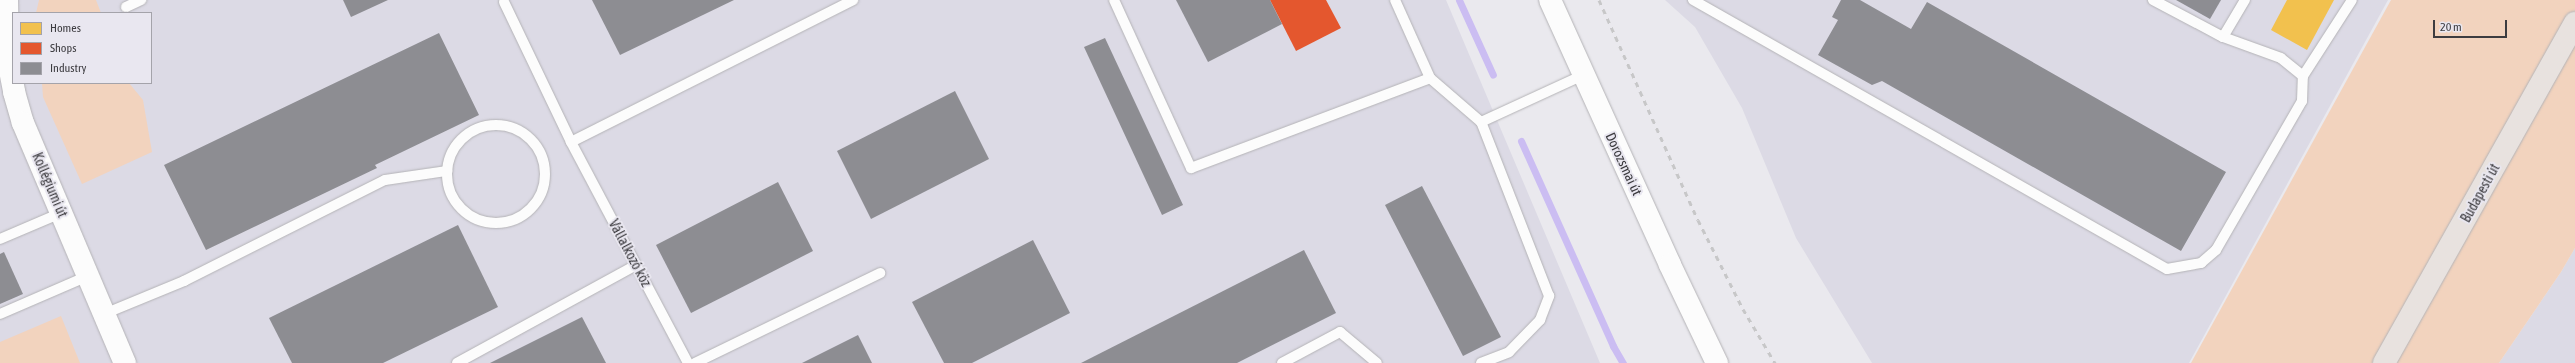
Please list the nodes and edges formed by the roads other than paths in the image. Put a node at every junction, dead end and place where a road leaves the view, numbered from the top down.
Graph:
1 (7, 0) edge
2 (141, 0) edge
3 (853, 0) edge
4 (1114, 0) edge
5 (1395, 0) edge
6 (1550, 0) edge
7 (1693, 0) edge
8 (2153, 0) edge
9 (2245, 0) edge
10 (2352, 0) edge
11 (504, 2) dead end
12 (126, 7) dead end
13 (2575, 22) edge
14 (2224, 37) junction
15 (4, 61) edge
16 (1584, 75) junction
17 (2303, 76) junction
18 (1430, 78) junction
19 (1481, 122) junction
20 (571, 142) junction
21 (447, 171) junction
22 (61, 212) junction
23 (0, 239) edge
24 (636, 265) junction
25 (880, 273) dead end
26 (88, 276) junction
27 (0, 314) edge
28 (104, 314) junction
29 (1700, 327) junction
30 (121, 362) edge
31 (457, 363) edge
32 (688, 363) edge
33 (695, 363) edge
34 (1282, 363) edge
35 (1377, 363) edge
36 (1481, 363) edge
37 (1717, 363) edge
38 (1729, 363) edge
39 (2384, 363) edge

1 - 15 main road, Kollégiumi út
2 - 12 lane
3 - 20 lane
4 - 18 lane
5 - 18 lane
6 - 16 main road, Dorozsmai út
7 - 17 lane
8 - 14 lane
9 - 14 lane
10 - 17 lane
11 - 20 lane, Vállalkozó köz
13 - 39 main road, Budapesti út
14 - 17 lane
15 - 22 main road, Kollégiumi út
16 - 19 lane
16 - 29 main road, Dorozsmai út
18 - 19 lane
19 - 36 lane
20 - 24 lane, Vállalkozó köz
21 - 21 lane
21 - 28 lane
22 - 23 lane
22 - 26 main road, Kollégiumi út
24 - 31 lane
24 - 32 lane, Vállalkozó köz
25 - 33 lane
26 - 27 lane
26 - 28 main road, Kollégiumi út
28 - 30 main road, Kollégiumi út
29 - 37 main road, Dorozsmai út
29 - 38 main road, Dorozsmai út
34 - 35 lane

